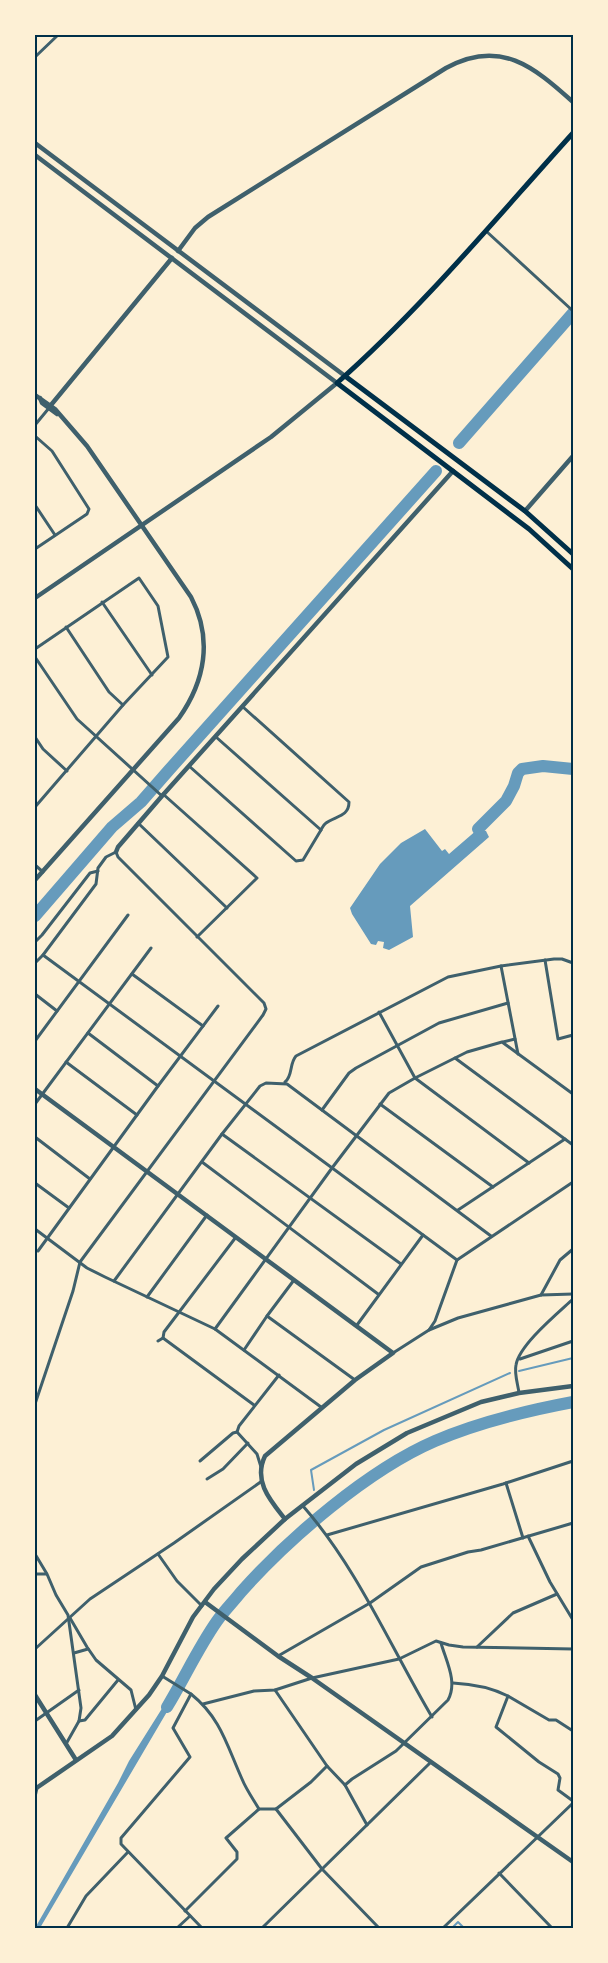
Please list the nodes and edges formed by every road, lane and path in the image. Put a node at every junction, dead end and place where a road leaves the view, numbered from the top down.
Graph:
1 (58, 35) edge
2 (35, 57) edge
3 (573, 102) edge
4 (573, 133) edge
5 (35, 143) edge
6 (35, 155) edge
7 (486, 231) junction
8 (178, 251) junction
9 (172, 258) junction
10 (572, 309) edge
11 (345, 376) junction
12 (337, 383) junction
13 (37, 397) edge
14 (50, 407) junction
15 (35, 425) edge
16 (35, 436) edge
17 (573, 456) edge
18 (453, 471) junction
19 (35, 505) edge
20 (525, 511) junction
21 (142, 524) junction
22 (55, 535) junction
23 (35, 549) edge
24 (573, 554) edge
25 (573, 569) edge
26 (35, 598) edge
27 (102, 602) junction
28 (66, 627) junction
29 (35, 649) edge
30 (35, 657) edge
31 (152, 675) junction
32 (123, 705) junction
33 (243, 707) junction
34 (35, 737) edge
35 (97, 737) junction
36 (216, 737) junction
37 (189, 766) junction
38 (133, 770) junction
39 (67, 771) junction
40 (161, 794) junction
41 (35, 806) edge
42 (138, 823) junction
43 (321, 830) junction
44 (116, 852) junction
45 (35, 865) edge
46 (98, 871) junction
47 (43, 872) junction
48 (35, 880) edge
49 (227, 908) junction
50 (128, 915) dead end
51 (197, 937) junction
52 (35, 942) edge
53 (152, 948) dead end
54 (43, 955) junction
55 (545, 960) junction
56 (35, 962) edge
57 (573, 963) edge
58 (501, 966) junction
59 (132, 974) junction
60 (80, 981) junction
61 (35, 994) edge
62 (110, 1003) junction
63 (508, 1003) junction
64 (218, 1006) dead end
65 (57, 1011) junction
66 (379, 1012) junction
67 (203, 1026) junction
68 (88, 1033) junction
69 (573, 1035) edge
70 (35, 1039) edge
71 (516, 1039) junction
72 (502, 1042) junction
73 (396, 1045) junction
74 (518, 1054) junction
75 (180, 1056) junction
76 (455, 1058) junction
77 (66, 1062) junction
78 (290, 1076) junction
79 (415, 1078) junction
80 (214, 1081) junction
81 (285, 1082) junction
82 (158, 1086) junction
83 (35, 1089) edge
84 (294, 1089) junction
85 (573, 1094) edge
86 (42, 1095) junction
87 (35, 1104) edge
88 (245, 1104) junction
89 (380, 1104) junction
90 (322, 1110) junction
91 (137, 1115) junction
92 (222, 1134) junction
93 (356, 1136) junction
94 (35, 1138) edge
95 (565, 1139) junction
96 (573, 1145) edge
97 (114, 1147) junction
98 (202, 1162) junction
99 (529, 1163) junction
100 (332, 1168) junction
101 (147, 1172) junction
102 (90, 1179) junction
103 (573, 1182) edge
104 (35, 1183) edge
105 (493, 1186) junction
106 (179, 1194) junction
107 (309, 1199) junction
108 (69, 1208) junction
109 (458, 1210) junction
110 (206, 1215) junction
111 (289, 1227) junction
112 (35, 1229) edge
113 (422, 1235) junction
114 (491, 1236) junction
115 (236, 1237) junction
116 (48, 1238) junction
117 (573, 1249) edge
118 (38, 1251) dead end
119 (265, 1258) junction
120 (457, 1260) junction
121 (80, 1262) junction
122 (401, 1264) junction
123 (294, 1280) junction
124 (114, 1281) junction
125 (378, 1294) junction
126 (573, 1294) edge
127 (541, 1295) junction
128 (147, 1298) junction
129 (573, 1299) edge
130 (180, 1313) junction
131 (266, 1316) junction
132 (357, 1325) junction
133 (215, 1329) junction
134 (429, 1330) junction
135 (163, 1338) junction
136 (158, 1341) dead end
137 (573, 1341) edge
138 (244, 1350) junction
139 (393, 1353) junction
140 (519, 1359) junction
141 (278, 1375) junction
142 (355, 1380) junction
143 (573, 1386) edge
144 (519, 1392) junction
145 (35, 1404) edge
146 (254, 1405) junction
147 (321, 1407) junction
148 (237, 1432) junction
149 (248, 1443) junction
150 (200, 1461) dead end
151 (573, 1461) edge
152 (261, 1470) junction
153 (206, 1479) dead end
154 (262, 1481) junction
155 (506, 1483) junction
156 (302, 1506) junction
157 (285, 1519) junction
158 (573, 1523) edge
159 (327, 1535) junction
160 (528, 1536) junction
161 (523, 1538) junction
162 (35, 1554) edge
163 (158, 1554) junction
164 (35, 1574) edge
165 (46, 1574) junction
166 (557, 1594) junction
167 (370, 1603) junction
168 (203, 1604) junction
169 (69, 1619) junction
170 (573, 1620) edge
171 (440, 1643) junction
172 (476, 1647) junction
173 (573, 1648) edge
174 (35, 1649) edge
175 (88, 1649) junction
176 (74, 1652) junction
177 (278, 1656) junction
178 (399, 1658) junction
179 (164, 1678) junction
180 (312, 1678) junction
181 (118, 1680) junction
182 (452, 1683) junction
183 (79, 1690) junction
184 (275, 1690) junction
185 (190, 1694) junction
186 (35, 1695) edge
187 (508, 1696) junction
188 (203, 1704) junction
189 (136, 1711) junction
190 (46, 1713) junction
191 (432, 1717) junction
192 (35, 1721) edge
193 (79, 1721) junction
194 (573, 1731) edge
195 (404, 1743) junction
196 (66, 1744) junction
197 (76, 1760) junction
198 (431, 1762) junction
199 (327, 1766) junction
200 (345, 1785) junction
201 (36, 1788) edge
202 (35, 1797) edge
203 (573, 1802) edge
204 (259, 1809) junction
205 (276, 1809) junction
206 (366, 1825) junction
207 (537, 1836) junction
208 (128, 1852) junction
209 (573, 1862) edge
210 (322, 1869) junction
211 (499, 1873) junction
212 (185, 1911) junction
213 (190, 1916) junction
214 (68, 1928) edge
215 (177, 1928) edge
216 (202, 1928) edge
217 (262, 1928) edge
218 (379, 1928) edge
219 (443, 1928) edge
220 (552, 1928) edge

1 - 2 street
3 - 8 street
4 - 7 main road
5 - 8 street
6 - 9 street
7 - 10 street
7 - 11 main road
8 - 11 street
9 - 12 street
9 - 14 street
11 - 12 main road
11 - 20 main road
12 - 18 main road
12 - 21 street
13 - 14 street
14 - 15 street
14 - 21 street
16 - 22 street
17 - 20 street
18 - 25 main road
18 - 33 street
19 - 22 street
20 - 24 main road
21 - 26 street
21 - 38 street
22 - 23 street
27 - 28 street
27 - 31 street
27 - 31 street
28 - 29 street
28 - 32 street
30 - 35 street
31 - 32 street
32 - 35 street
33 - 36 street
33 - 43 street
34 - 39 street
35 - 38 street
35 - 39 street
36 - 37 street
36 - 43 street
37 - 40 street
37 - 43 street
38 - 40 street
38 - 47 street
39 - 41 street
40 - 42 street
40 - 49 street
42 - 44 street
42 - 49 street
44 - 46 street
44 - 51 street
45 - 47 street
46 - 52 street
46 - 54 street
47 - 48 street
49 - 51 street
50 - 60 street
51 - 80 street
53 - 59 street
54 - 56 street
54 - 60 street
55 - 57 street
55 - 58 street
55 - 69 street
58 - 63 street
58 - 66 street
59 - 62 street
59 - 67 street
60 - 62 street
60 - 65 street
61 - 65 street
62 - 68 street
62 - 75 street
63 - 71 street
63 - 73 street
64 - 67 street
65 - 70 street
66 - 73 street
66 - 78 street
67 - 75 street
68 - 77 street
68 - 82 street
71 - 72 street
71 - 74 street
72 - 74 street
72 - 76 street
73 - 79 street
73 - 90 street
74 - 85 street
75 - 80 street
75 - 82 street
76 - 79 street
76 - 95 street
77 - 86 street
77 - 91 street
78 - 81 street
78 - 84 street
79 - 89 street
79 - 99 street
80 - 88 street
80 - 101 street
81 - 84 street
81 - 88 street
82 - 91 street
83 - 86 street
84 - 90 street
86 - 87 street
86 - 97 street
88 - 92 street
88 - 100 street
89 - 93 street
89 - 105 street
90 - 93 street
91 - 97 street
92 - 98 street
92 - 107 street
93 - 100 street
93 - 109 street
94 - 102 street
95 - 96 street
95 - 99 street
97 - 101 street
97 - 102 street
98 - 106 street
98 - 111 street
99 - 105 street
100 - 107 street
100 - 113 street
101 - 106 street
101 - 121 street
102 - 108 street
103 - 114 street
104 - 108 street
105 - 109 street
106 - 110 street
106 - 124 street
107 - 111 street
107 - 122 street
108 - 116 street
109 - 114 street
110 - 115 street
110 - 128 street
111 - 119 street
111 - 125 street
112 - 116 street
113 - 120 street
113 - 122 street
114 - 120 street
115 - 119 street
115 - 130 street
116 - 118 street
116 - 121 street
117 - 127 street
119 - 123 street
119 - 133 street
120 - 134 street
121 - 124 street
121 - 145 street
122 - 125 street
123 - 131 street
123 - 132 street
124 - 128 street
125 - 132 street
126 - 127 street
127 - 134 street
128 - 130 street
129 - 140 street
130 - 133 street
130 - 135 street
131 - 138 street
131 - 142 street
132 - 139 street
133 - 138 street
134 - 139 street
135 - 136 street
135 - 146 street
137 - 140 street
138 - 141 street
139 - 142 street
140 - 144 street
141 - 146 street
141 - 147 street
142 - 147 street
143 - 144 street
144 - 156 street
146 - 148 street
147 - 152 street
148 - 149 street
148 - 150 street
149 - 152 street
149 - 153 street
151 - 155 street
152 - 154 street
154 - 157 street
154 - 163 street
155 - 159 street
155 - 161 street
156 - 157 street
156 - 159 street
157 - 168 street
158 - 160 street
159 - 167 street
160 - 161 street
160 - 166 street
161 - 167 street
162 - 165 street
163 - 168 street
163 - 169 street
164 - 165 street
165 - 169 street
166 - 170 street
166 - 172 street
167 - 177 street
167 - 178 street
168 - 177 street
168 - 179 street
169 - 174 street
169 - 175 street
169 - 176 street
171 - 172 street
171 - 178 street
171 - 182 street
172 - 173 street
175 - 176 street
175 - 181 street
176 - 183 street
177 - 180 street
178 - 180 street
178 - 191 street
179 - 185 street
179 - 189 street
180 - 184 street
180 - 195 street
181 - 189 street
181 - 193 street
182 - 187 street
182 - 191 street
183 - 190 street
183 - 193 street
184 - 188 street
184 - 199 street
185 - 188 street
185 - 208 street
186 - 190 street
187 - 194 street
187 - 203 street
188 - 204 street
189 - 197 street
190 - 192 street
190 - 196 street
191 - 195 street
193 - 196 street
195 - 198 street
195 - 200 street
196 - 197 street
197 - 201 street
198 - 206 street
198 - 207 street
199 - 200 street
199 - 205 street
200 - 206 street
201 - 202 street
203 - 207 street
204 - 205 street
204 - 212 street
205 - 210 street
206 - 210 street
207 - 209 street
207 - 211 street
208 - 212 street
208 - 214 street
210 - 217 street
210 - 218 street
211 - 219 street
211 - 220 street
212 - 213 street
213 - 215 street
213 - 216 street

